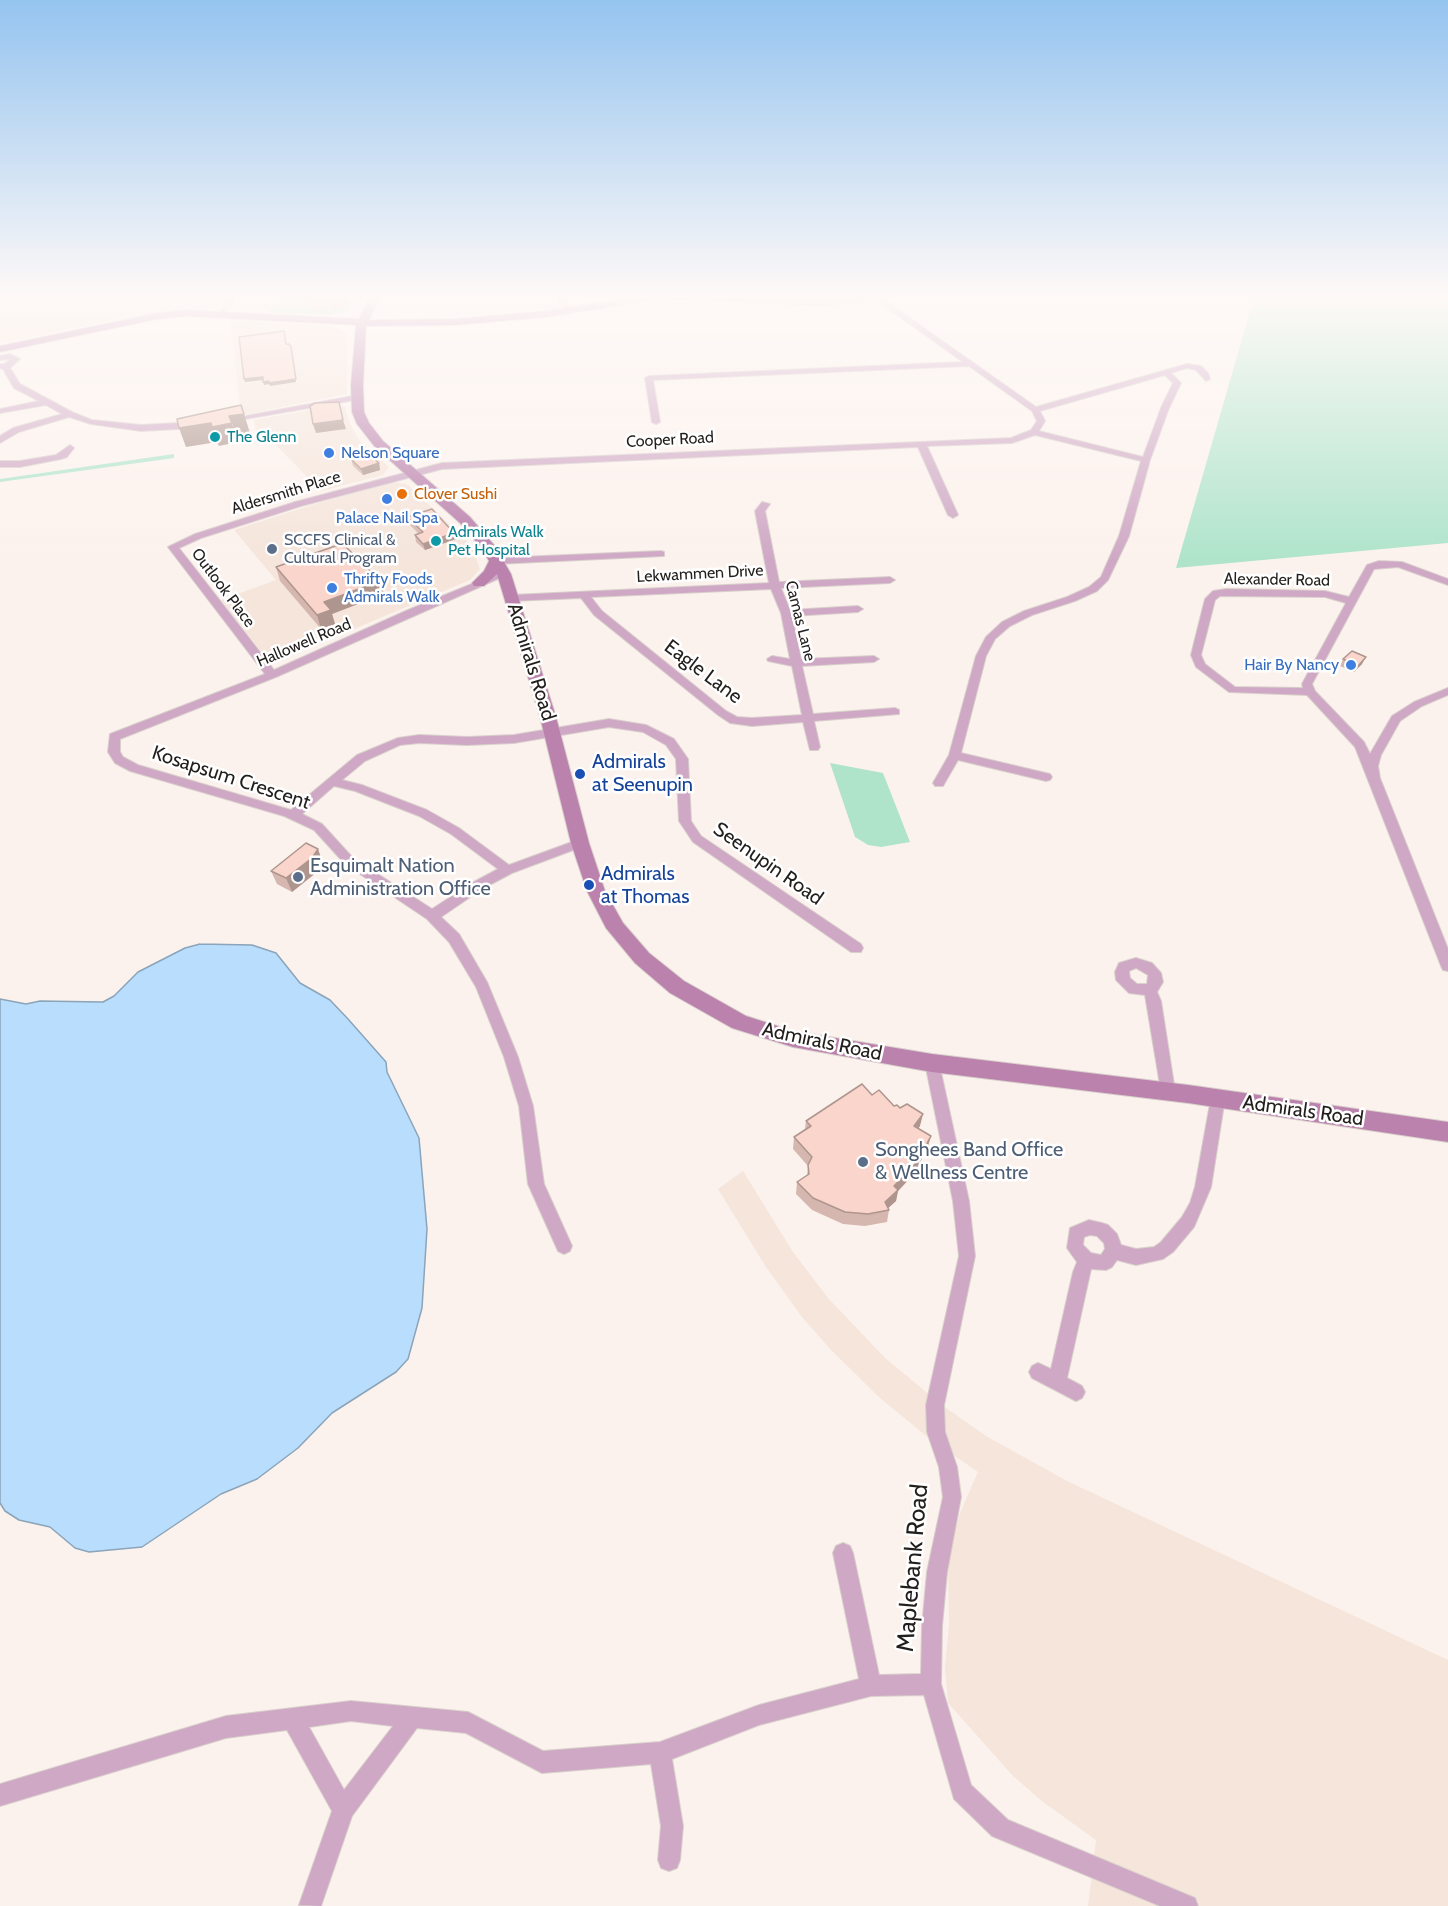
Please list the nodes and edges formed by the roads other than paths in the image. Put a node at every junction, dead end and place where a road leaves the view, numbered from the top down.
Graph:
1 (15, 383) edge
2 (359, 383) edge
3 (650, 383) edge
4 (997, 383) edge
5 (1134, 383) edge
6 (1177, 383) edge
7 (358, 397) junction
8 (46, 402) junction
9 (1035, 410) junction
10 (0, 411) edge
11 (69, 414) junction
12 (218, 422) edge
13 (656, 422) dead end
14 (208, 423) edge
15 (1034, 432) junction
16 (0, 440) edge
17 (921, 443) junction
18 (70, 448) dead end
19 (1146, 460) junction
20 (0, 464) edge
21 (410, 473) junction
22 (765, 504) dead end
23 (953, 515) dead end
24 (173, 547) joint
25 (661, 554) dead end
26 (496, 561) junction
27 (504, 574) junction
28 (890, 579) dead end
29 (1448, 582) edge
30 (479, 583) junction
31 (775, 586) junction
32 (690, 590) junction
33 (584, 595) junction
34 (512, 598) junction
35 (1351, 600) junction
36 (693, 602) dead end
37 (858, 609) dead end
38 (786, 613) junction
39 (772, 659) dead end
40 (874, 659) dead end
41 (795, 663) junction
42 (272, 675) junction
43 (1310, 692) junction
44 (1447, 693) edge
45 (895, 712) dead end
46 (807, 719) junction
47 (552, 733) junction
48 (114, 737) joint
49 (814, 747) dead end
50 (955, 755) junction
51 (1369, 755) junction
52 (1046, 777) dead end
53 (332, 782) junction
54 (939, 783) dead end
55 (294, 815) junction
56 (580, 843) junction
57 (508, 870) junction
58 (432, 916) junction
59 (856, 948) dead end
60 (1448, 966) edge
61 (1149, 989) dead end
62 (932, 1063) junction
63 (1168, 1091) junction
64 (1218, 1098) junction
65 (1448, 1131) edge
66 (564, 1246) dead end
67 (1114, 1251) junction
68 (1086, 1260) junction
69 (1038, 1372) dead end
70 (1057, 1382) junction
71 (1077, 1392) dead end
72 (843, 1553) dead end
73 (931, 1684) junction
74 (871, 1686) junction
75 (412, 1717) junction
76 (292, 1718) junction
77 (660, 1753) junction
78 (0, 1795) edge
79 (343, 1810) junction
80 (669, 1860) dead end
81 (310, 1905) edge
82 (1187, 1906) edge

1 - 8 street
2 - 7 main road, Admirals Road
3 - 13 street
4 - 9 street
5 - 9 street
6 - 19 street
7 - 12 street
7 - 21 main road, Admirals Road
8 - 10 street
8 - 11 street
9 - 15 street
11 - 14 street
11 - 16 street
15 - 17 street, Cooper Road
15 - 19 street
17 - 21 street, Cooper Road
17 - 23 street
18 - 20 street
19 - 50 street
21 - 24 street, Aldersmith Place
21 - 26 main road, Admirals Road
22 - 31 street, Camas Lane
24 - 42 street, Outlook Place
25 - 26 street
26 - 27 main road, Admirals Road
26 - 30 main road
27 - 30 street, Hallowell Road
27 - 34 main road, Admirals Road
28 - 31 street, Lekwammen Drive
29 - 35 street
30 - 42 street, Hallowell Road
31 - 32 street, Lekwammen Drive
31 - 38 street, Camas Lane
32 - 33 street, Lekwammen Drive
32 - 36 street
33 - 34 street, Lekwammen Drive
33 - 46 street, Eagle Lane
34 - 47 main road, Admirals Road
35 - 43 street
35 - 43 street, Alexander Road
37 - 38 street
38 - 41 street, Camas Lane
39 - 41 street
40 - 41 street
41 - 46 street, Camas Lane
42 - 48 street, Hallowell Road
43 - 51 street
44 - 51 street
45 - 46 street, Eagle Lane
46 - 49 street, Camas Lane
47 - 53 street, Seenupin Road
47 - 56 main road, Admirals Road
47 - 59 street, Seenupin Road
48 - 55 street, Kosapsum Crescent
50 - 52 street
50 - 54 street
51 - 60 street
53 - 55 street, Seenupin Road
53 - 57 street
55 - 58 street, Kosapsum Crescent
56 - 57 street
56 - 62 main road, Admirals Road
57 - 58 street
58 - 66 street, Kosapsum Crescent
61 - 63 street
62 - 63 main road, Admirals Road
62 - 73 street, Maplebank Road
63 - 64 main road, Admirals Road
64 - 65 main road, Admirals Road
64 - 67 street
67 - 68 street
67 - 68 street
68 - 70 street
69 - 70 street
70 - 71 street
72 - 74 street
73 - 74 street
73 - 82 street, Maplebank Road
74 - 77 street
75 - 76 street
75 - 77 street
75 - 79 street
76 - 78 street
76 - 79 street
77 - 80 street
79 - 81 street

